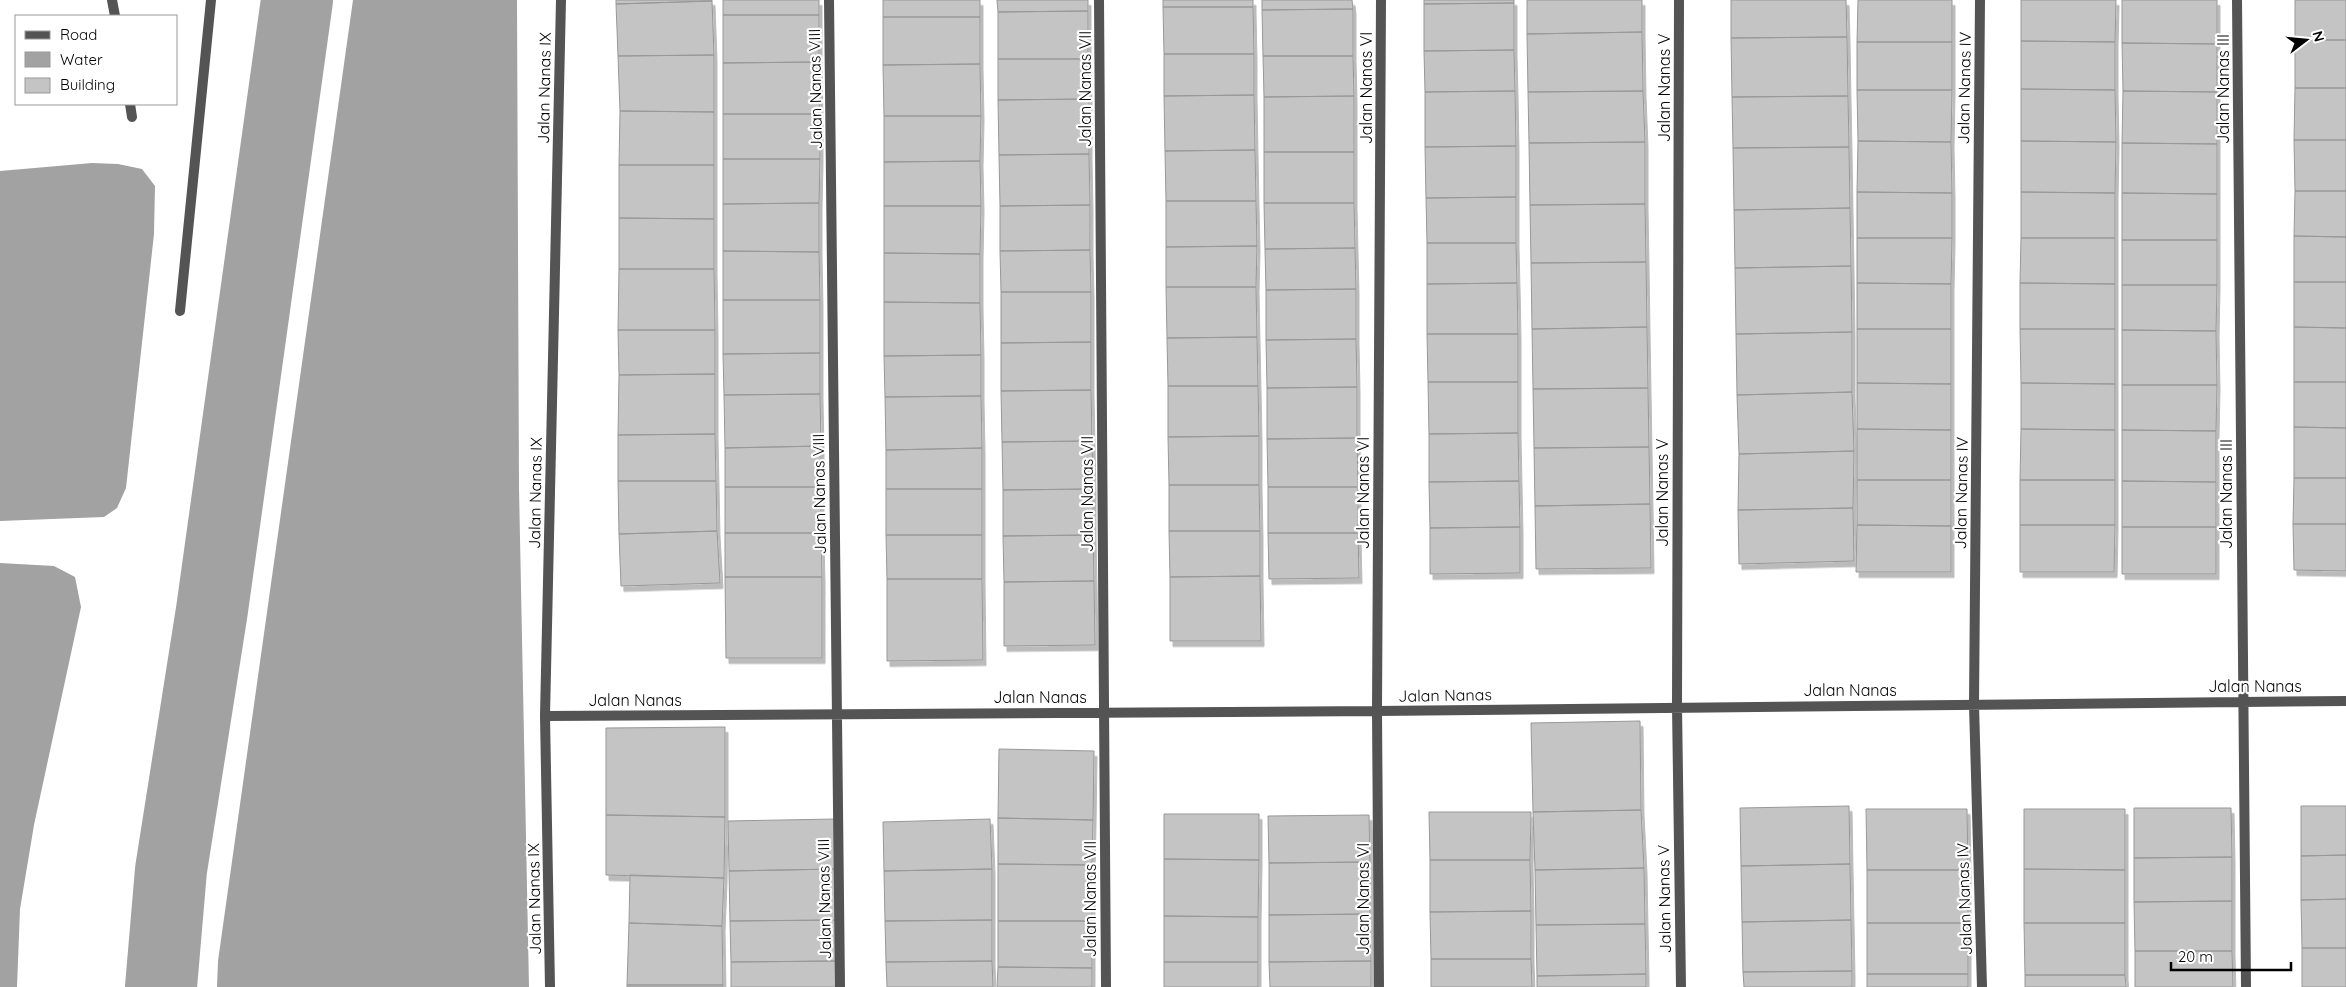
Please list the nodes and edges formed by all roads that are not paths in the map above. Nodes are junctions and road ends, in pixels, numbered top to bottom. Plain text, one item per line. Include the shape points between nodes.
1 (112, 0) edge
2 (211, 0) edge
3 (561, 0) edge
4 (829, 0) edge
5 (1099, 0) edge
6 (1382, 0) edge
7 (1679, 0) edge
8 (1980, 0) edge
9 (2237, 0) edge
10 (114, 15) edge
11 (130, 105) edge
12 (132, 117) dead end
13 (180, 311) dead end
14 (2242, 701) junction
15 (2346, 701) edge
16 (1974, 705) junction
17 (1677, 706) junction
18 (1377, 711) junction
19 (1104, 712) junction
20 (837, 714) junction
21 (545, 716) junction
22 (550, 987) edge
23 (840, 987) edge
24 (1106, 987) edge
25 (1379, 987) edge
26 (1681, 987) edge
27 (1982, 987) edge
28 (2246, 987) edge

1 - 10 street
2 - 13 street
3 - 21 street, Jalan Nanas IX
4 - 20 street, Jalan Nanas VIII
5 - 19 street, Jalan Nanas VII
6 - 18 street, Jalan Nanas VI
7 - 17 street, Jalan Nanas V
8 - 16 street, Jalan Nanas IV
9 - 14 street, Jalan Nanas III
11 - 12 street
14 - 15 street, Jalan Nanas
14 - 16 street, Jalan Nanas
14 - 28 street, Jalan Nanas III
16 - 17 street, Jalan Nanas
16 - 27 street, Jalan Nanas IV
17 - 18 street, Jalan Nanas
17 - 26 street, Jalan Nanas V
18 - 19 street, Jalan Nanas
18 - 25 street, Jalan Nanas VI
19 - 20 street, Jalan Nanas
19 - 24 street, Jalan Nanas VII
20 - 21 street, Jalan Nanas
20 - 23 street, Jalan Nanas VIII
21 - 22 street, Jalan Nanas IX

